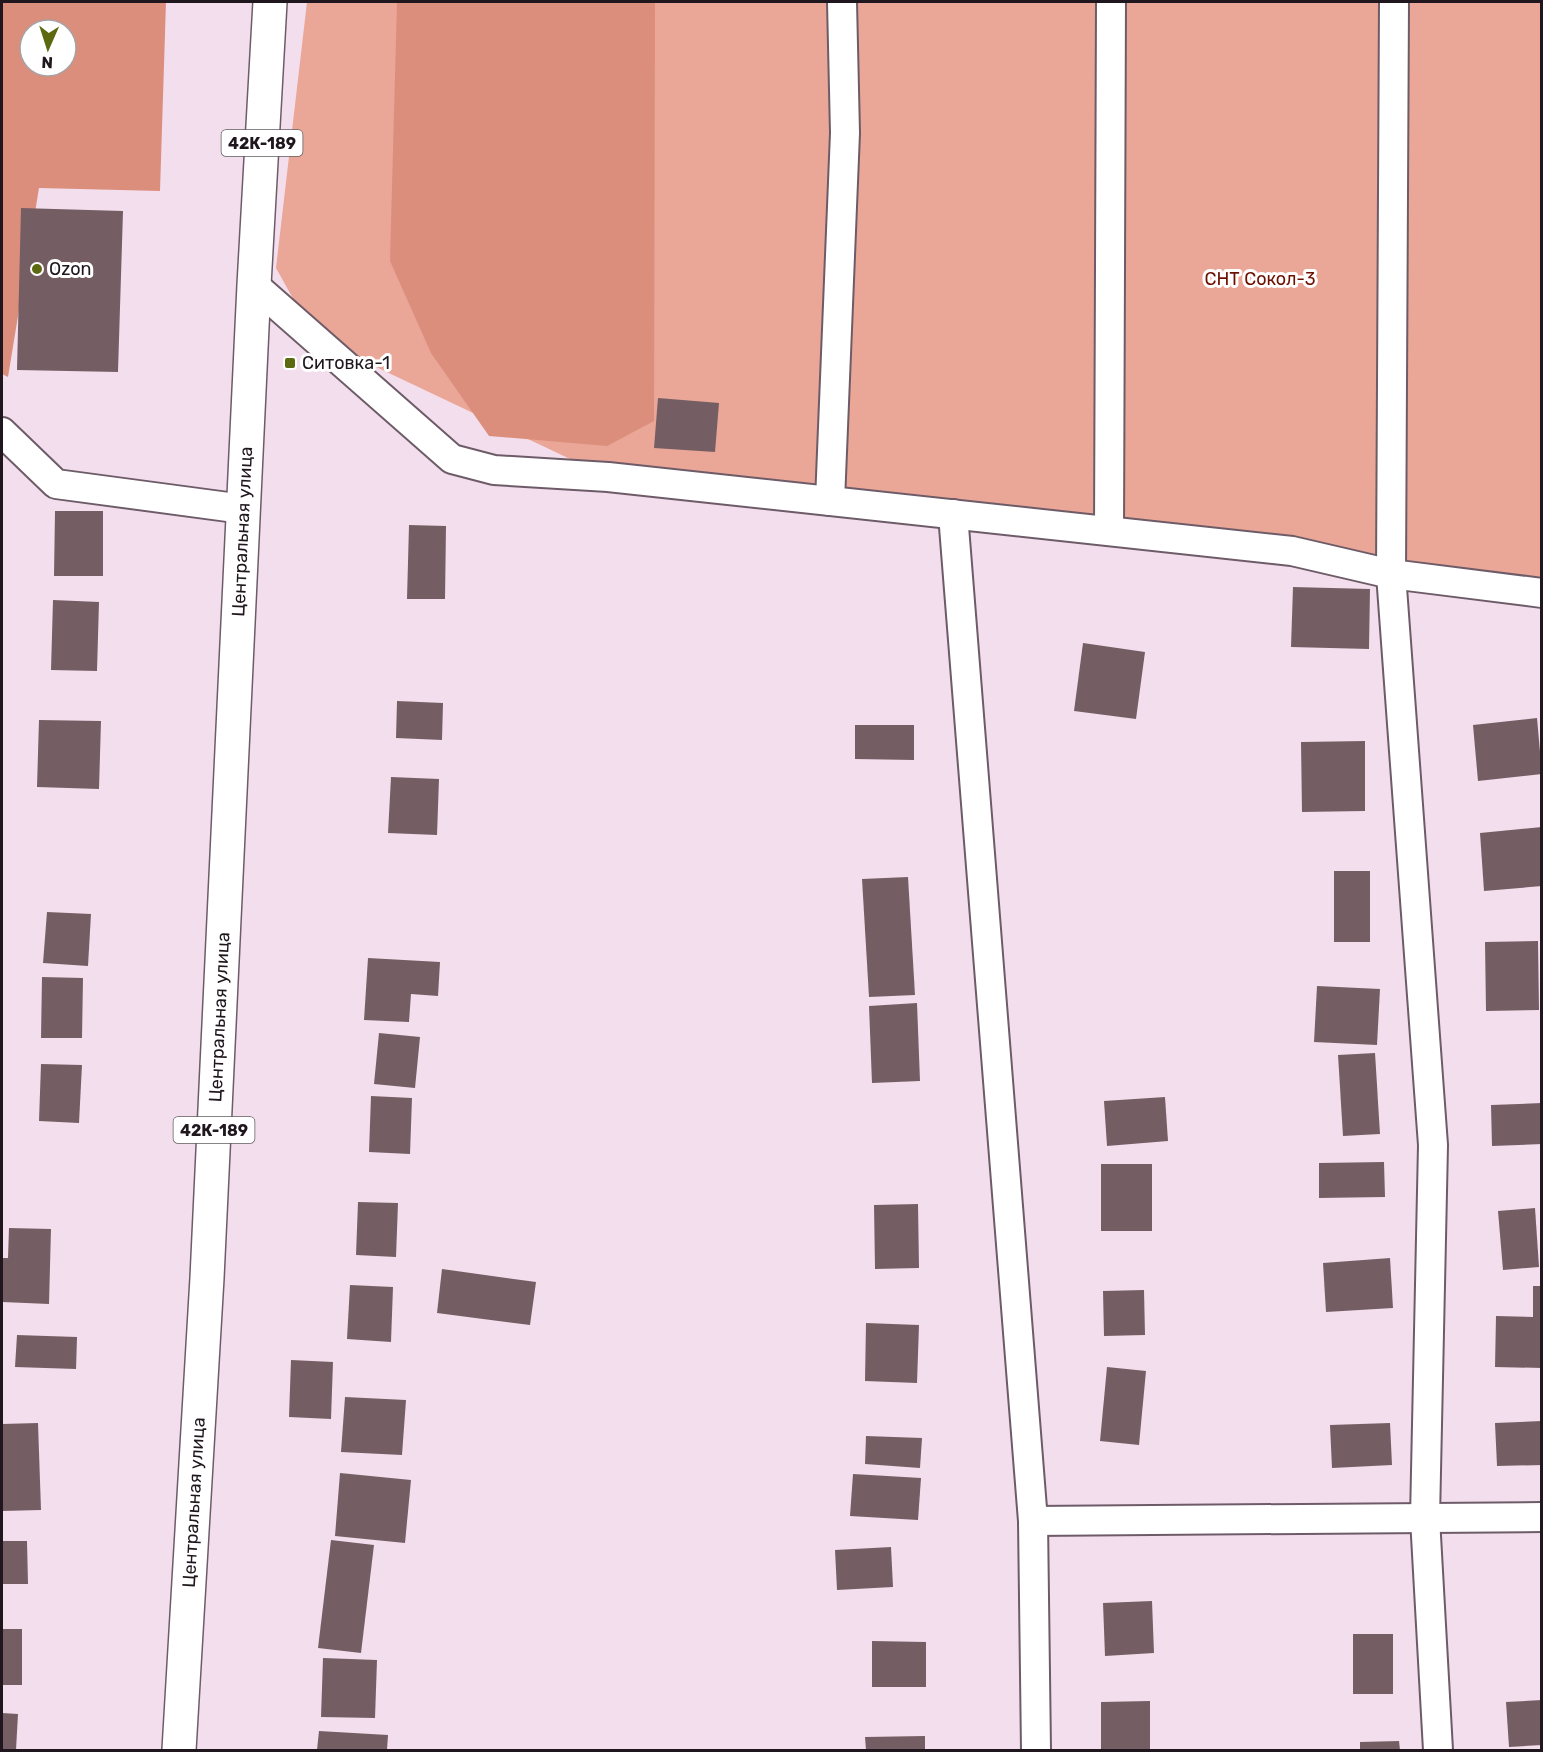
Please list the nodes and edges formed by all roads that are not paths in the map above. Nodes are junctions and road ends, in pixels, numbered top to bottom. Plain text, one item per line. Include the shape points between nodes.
1 (270, 2) edge
2 (842, 2) edge
3 (1111, 2) edge
4 (1394, 2) edge
5 (254, 285) junction
6 (2, 432) edge
7 (830, 501) junction
8 (243, 509) junction
9 (953, 514) junction
10 (1109, 531) junction
11 (1390, 574) junction
12 (1542, 593) edge
13 (1542, 1517) edge
14 (1425, 1518) junction
15 (1033, 1521) junction
16 (179, 1750) edge
17 (1036, 1750) edge
18 (1438, 1750) edge

1 - 5 main road, 42К-189
2 - 7 street via 844,133
3 - 10 street
4 - 11 street
5 - 7 street via 452,459 494,470 608,477
5 - 8 main road, Центральная улица / 42К-189
6 - 8 street via 56,484
7 - 9 street
8 - 16 main road, Центральная улица / 42К-189 via 207,1278
9 - 10 street
9 - 15 street
10 - 11 street via 1292,551
11 - 12 street
11 - 14 street via 1432,1145
13 - 14 street
14 - 15 street
14 - 18 street
15 - 17 street

